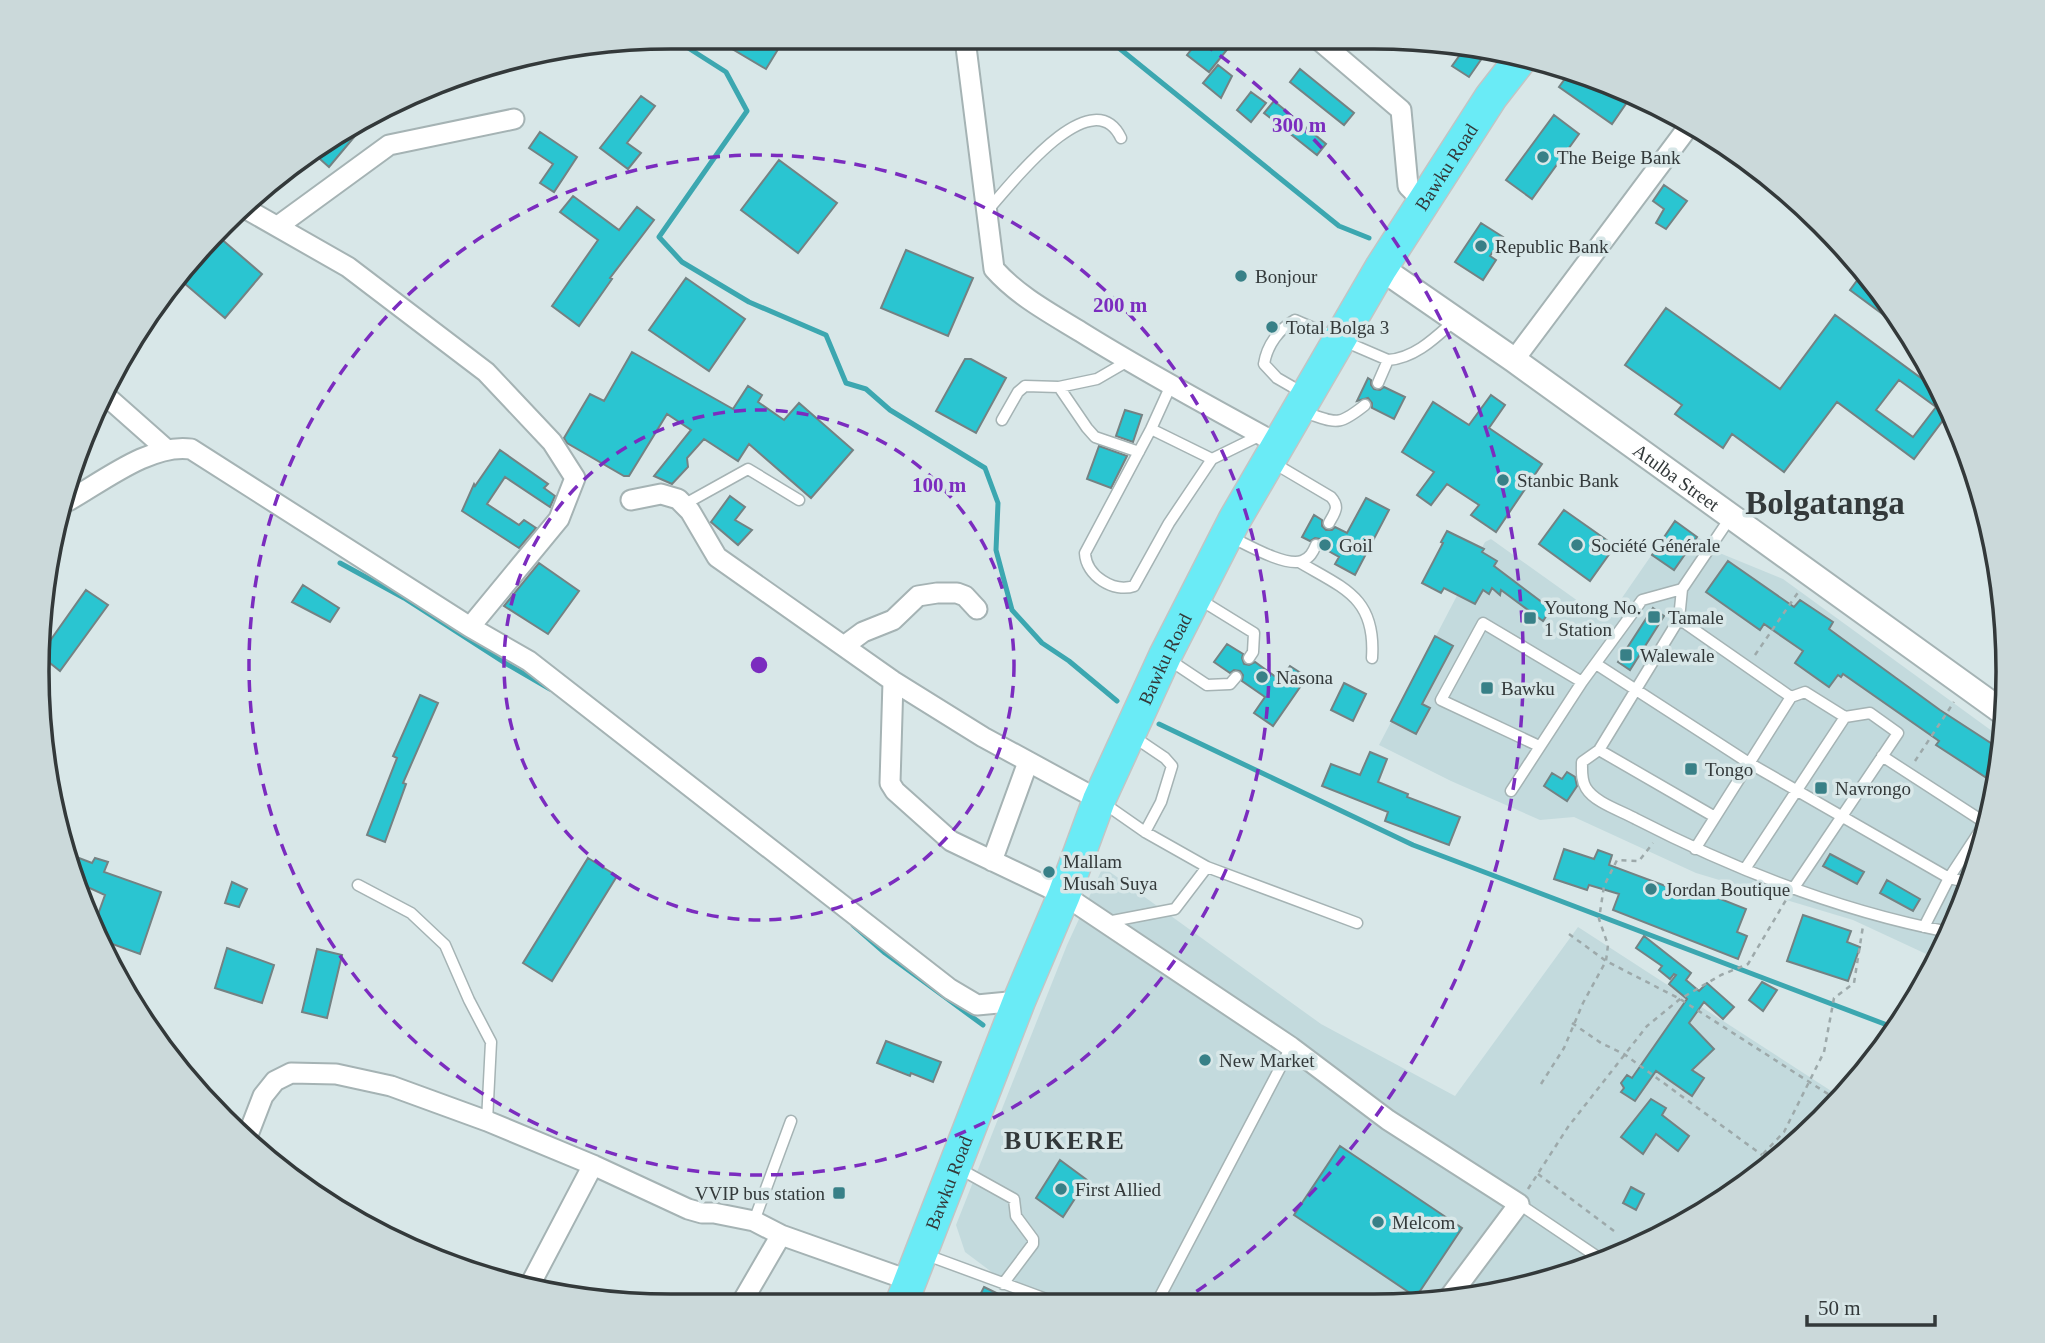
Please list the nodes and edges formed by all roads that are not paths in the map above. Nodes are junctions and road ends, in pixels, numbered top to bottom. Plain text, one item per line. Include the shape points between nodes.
1 (966, 49) edge
2 (1329, 49) edge
3 (1515, 66) edge
4 (514, 119) dead end
5 (1685, 132) edge
6 (1121, 138) dead end
7 (1423, 201) junction
8 (987, 211) junction
9 (252, 212) edge
10 (278, 226) junction
11 (1381, 268) junction
12 (1454, 321) junction
13 (1339, 340) junction
14 (1388, 360) junction
15 (1514, 360) junction
16 (1128, 361) junction
17 (1378, 383) dead end
18 (1171, 385) junction
19 (1059, 387) junction
20 (111, 401) edge
21 (1302, 403) junction
22 (1365, 405) dead end
23 (1002, 420) dead end
24 (1151, 429) junction
25 (1269, 446) junction
26 (166, 449) junction
27 (1139, 452) junction
28 (1213, 459) junction
29 (74, 498) edge
30 (631, 499) dead end
31 (799, 500) dead end
32 (685, 504) junction
33 (1730, 517) junction
34 (1329, 523) dead end
35 (1227, 536) junction
36 (1317, 545) dead end
37 (1299, 562) junction
38 (1682, 589) junction
39 (1196, 597) junction
40 (977, 609) dead end
41 (1679, 619) junction
42 (470, 627) junction
43 (844, 646) junction
44 (1165, 656) junction
45 (1249, 658) dead end
46 (1372, 658) dead end
47 (1596, 664) junction
48 (1236, 677) dead end
49 (893, 681) junction
50 (1582, 682) junction
51 (1636, 690) junction
52 (1791, 696) junction
53 (1995, 706) edge
54 (1845, 717) junction
55 (1128, 733) junction
56 (1539, 746) junction
57 (1600, 750) junction
58 (1882, 756) junction
59 (1028, 762) junction
60 (1749, 763) junction
61 (1796, 790) junction
62 (1511, 791) dead end
63 (1099, 800) junction
64 (1715, 817) junction
65 (1842, 817) junction
66 (1978, 818) edge
67 (1145, 832) junction
68 (1972, 844) edge
69 (1695, 849) junction
70 (992, 861) junction
71 (1207, 867) junction
72 (1745, 869) junction
73 (1948, 878) junction
74 (1960, 881) edge
75 (358, 885) dead end
76 (1793, 889) junction
77 (1064, 895) junction
78 (1105, 923) junction
79 (1357, 923) dead end
80 (1924, 927) junction
81 (1940, 930) edge
82 (1019, 1001) junction
83 (1291, 1047) junction
84 (487, 1121) junction
85 (791, 1121) dead end
86 (250, 1130) edge
87 (593, 1165) junction
88 (956, 1167) junction
89 (1519, 1204) junction
90 (754, 1221) junction
91 (781, 1235) junction
92 (1593, 1254) edge
93 (533, 1278) edge
94 (911, 1279) edge
95 (1003, 1284) junction
96 (1456, 1289) edge
97 (747, 1294) edge
98 (1031, 1294) edge
99 (1161, 1294) edge

1 - 8 street
2 - 7 street via 1401,110 1408,186
3 - 7 highway, Bawku Road
4 - 10 street via 389,145
5 - 15 street
6 - 8 lane via 1107,121 1080,125 1036,154
7 - 11 highway, Bawku Road
8 - 16 street via 995,269 1006,282
9 - 10 street
10 - 42 street via 348,268 486,372 552,442 575,478 559,519
11 - 12 street, Atulba Street
11 - 13 highway, Bawku Road
12 - 14 lane via 1427,345
12 - 15 street, Atulba Street
13 - 14 lane
13 - 21 highway, Bawku Road
13 - 21 lane via 1295,320 1266,352 1268,370
14 - 17 lane
15 - 33 street, Atulba Street
16 - 18 street
16 - 19 lane via 1097,379
18 - 24 lane
18 - 25 street
19 - 23 lane via 1025,387
19 - 27 lane via 1096,437
20 - 26 street
21 - 22 lane via 1339,422
21 - 25 highway, Bawku Road
24 - 27 lane
24 - 28 lane
25 - 28 lane
25 - 34 lane via 1336,503
25 - 35 highway, Bawku Road
26 - 29 street
26 - 42 street via 191,449 216,463
27 - 28 lane via 1085,553 1087,563 1114,588 1134,586 1169,523
30 - 32 street via 661,494
31 - 32 lane via 748,469
32 - 43 street via 717,557
33 - 38 lane
33 - 53 street, Atulba Street
35 - 37 lane via 1285,561
35 - 39 highway, Bawku Road
36 - 37 lane
37 - 46 lane via 1355,598 1368,616
38 - 41 lane
38 - 47 lane via 1642,600
39 - 44 highway, Bawku Road
39 - 45 lane via 1254,632
40 - 43 street via 957,593 918,596 893,620
41 - 51 lane
41 - 52 lane
42 - 82 street via 528,661 950,989 977,1005
43 - 49 street
44 - 48 lane via 1207,685 1230,684
44 - 55 highway, Bawku Road
47 - 50 lane
47 - 51 lane
49 - 59 street
49 - 70 street via 890,783 945,836
50 - 56 lane
50 - 56 lane via 1483,623 1441,699
51 - 57 lane
51 - 60 lane
52 - 54 lane via 1805,692
52 - 60 lane
54 - 58 lane via 1870,713 1898,733
54 - 61 lane
55 - 63 highway, Bawku Road
55 - 67 lane via 1172,766
56 - 62 lane
57 - 64 lane
57 - 69 lane via 1582,762 1587,790
58 - 65 lane
58 - 66 lane
59 - 63 street
59 - 70 street
60 - 61 lane
60 - 64 lane
61 - 65 lane
61 - 72 lane
63 - 67 lane
63 - 77 highway, Bawku Road
64 - 69 lane
65 - 73 lane
65 - 76 lane
67 - 71 lane
68 - 73 lane
69 - 72 lane
70 - 77 street
71 - 78 lane via 1175,909
71 - 79 lane
72 - 76 lane
73 - 74 lane
73 - 80 lane
75 - 84 lane via 411,913 445,945 491,1042
76 - 80 lane
77 - 78 street
77 - 82 highway, Bawku Road
78 - 83 street
80 - 81 lane
82 - 88 highway, Bawku Road
83 - 89 street via 1384,1125
83 - 99 lane
84 - 86 street via 391,1086 336,1074 291,1073 275,1081 264,1096
84 - 87 street
85 - 90 lane
87 - 90 street via 702,1213
87 - 93 street
88 - 94 highway, Bawku Road
88 - 95 lane via 1014,1199 1016,1216 1033,1239
89 - 92 lane
89 - 96 street
90 - 91 street
91 - 94 street
91 - 97 street
94 - 95 lane
95 - 98 lane

